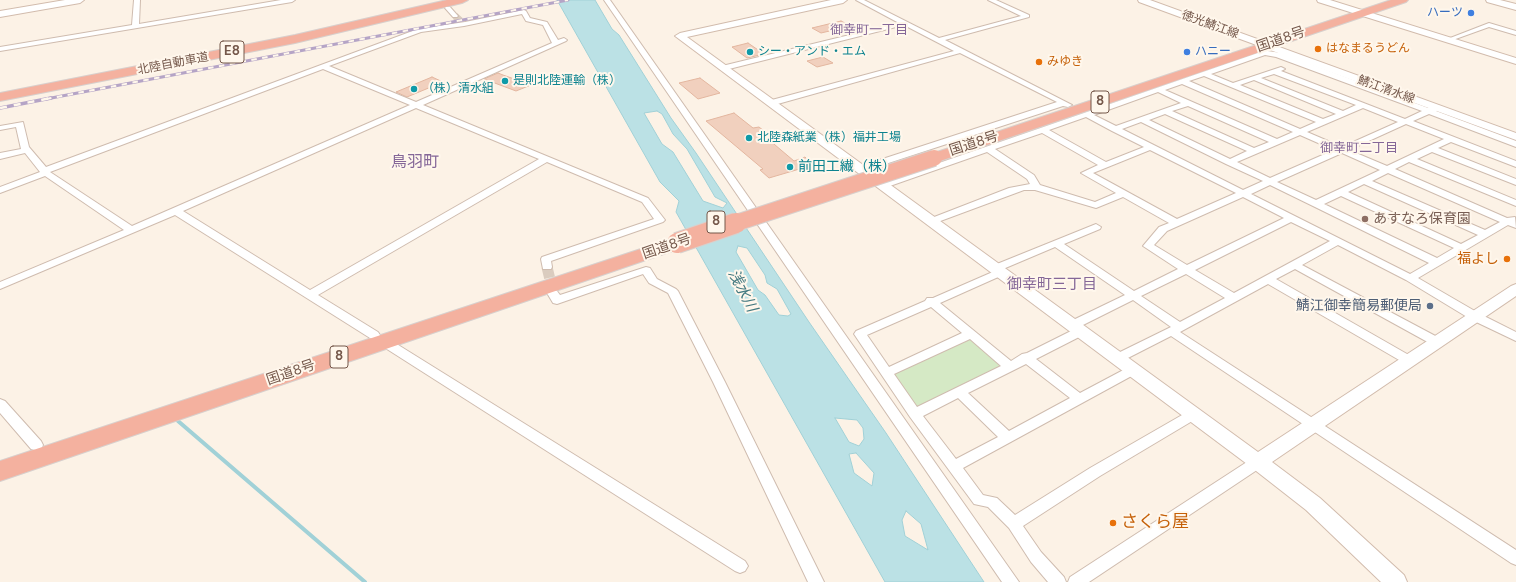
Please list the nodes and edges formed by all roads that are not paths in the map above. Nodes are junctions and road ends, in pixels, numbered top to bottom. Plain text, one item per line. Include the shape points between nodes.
1 (80, 0) edge
2 (137, 0) edge
3 (288, 0) edge
4 (462, 0) edge
5 (606, 0) edge
6 (843, 0) edge
7 (859, 0) edge
8 (991, 0) edge
9 (1142, 0) edge
10 (1321, 0) edge
11 (1383, 0) edge
12 (1402, 0) edge
13 (1490, 0) edge
14 (449, 4) edge
15 (1516, 7) edge
16 (1358, 11) junction
17 (0, 14) edge
18 (455, 16) tunnel mouth
19 (906, 23) junction
20 (135, 27) junction
21 (1516, 33) edge
22 (940, 40) junction
23 (1448, 40) junction
24 (1260, 47) junction
25 (0, 50) edge
26 (961, 51) junction
27 (1516, 61) edge
28 (1299, 63) junction
29 (322, 66) junction
30 (725, 68) junction
31 (1274, 71) junction
32 (1205, 74) junction
33 (1255, 78) junction
34 (1182, 81) junction
35 (1233, 85) junction
36 (1159, 90) junction
37 (0, 93) edge
38 (1296, 95) junction
39 (0, 97) edge
40 (771, 103) junction
41 (1188, 103) junction
42 (1275, 103) junction
43 (1066, 104) junction
44 (1364, 105) junction
45 (417, 106) junction
46 (1432, 110) junction
47 (1165, 111) junction
48 (1343, 114) junction
49 (1088, 115) junction
50 (1141, 119) junction
51 (1323, 122) junction
52 (1406, 122) junction
53 (0, 128) edge
54 (1115, 129) junction
55 (1044, 131) junction
56 (1300, 132) junction
57 (1516, 137) edge
58 (1451, 139) junction
59 (1277, 142) junction
60 (1516, 144) edge
61 (1150, 147) junction
62 (1430, 148) junction
63 (988, 149) junction
64 (26, 150) junction
65 (1343, 150) junction
66 (1253, 151) junction
67 (929, 155) junction
68 (0, 156) edge
69 (546, 159) junction
70 (1409, 159) junction
71 (1229, 162) junction
72 (1516, 164) edge
73 (1105, 165) junction
74 (861, 169) junction
75 (1387, 170) junction
76 (45, 172) junction
77 (1365, 181) junction
78 (1270, 182) junction
79 (1516, 182) edge
80 (884, 185) junction
81 (1036, 187) junction
82 (0, 190) edge
83 (1340, 192) junction
84 (1124, 193) junction
85 (1244, 194) junction
86 (1516, 203) edge
87 (1316, 204) junction
88 (176, 211) junction
89 (1291, 218) junction
90 (932, 221) junction
91 (1513, 221) edge
92 (1177, 223) junction
93 (1096, 227) dead end
94 (131, 230) junction
95 (1485, 234) junction
96 (1338, 241) junction
97 (1057, 244) junction
98 (1462, 248) junction
99 (1438, 263) junction
100 (1295, 265) junction
101 (547, 267) dead end
102 (1186, 269) junction
103 (999, 270) junction
104 (1410, 278) junction
105 (1268, 279) junction
106 (0, 286) edge
107 (1516, 290) edge
108 (553, 293) dead end
109 (310, 295) junction
110 (1132, 295) junction
111 (1234, 298) junction
112 (931, 301) junction
113 (1476, 316) junction
114 (1077, 328) junction
115 (1176, 329) junction
116 (970, 334) junction
117 (1516, 337) edge
118 (379, 338) junction
119 (1438, 342) junction
120 (1026, 357) junction
121 (1118, 358) junction
122 (1410, 361) junction
123 (1010, 366) junction
124 (1134, 370) junction
125 (886, 373) junction
126 (959, 392) junction
127 (1079, 399) junction
128 (0, 404) edge
129 (915, 414) junction
130 (1194, 414) junction
131 (1312, 425) junction
132 (1007, 437) junction
133 (36, 445) junction
134 (0, 457) edge
135 (1258, 462) junction
136 (952, 467) junction
137 (0, 471) edge
138 (1014, 524) junction
139 (1516, 558) edge
140 (999, 565) junction
141 (740, 566) dead end
142 (816, 582) edge
143 (1011, 582) edge
144 (1021, 582) edge
145 (1058, 582) edge
146 (1076, 582) edge
147 (1396, 582) edge

1 - 17 street
2 - 20 street
3 - 20 street
4 - 39 highway, 北陸自動車道 / E8 via 280,42
5 - 140 street
6 - 30 street via 680,36
7 - 19 street
8 - 22 street via 1027,16
9 - 24 street, 徳光鯖江線
10 - 16 street
11 - 16 highway, 国道8号 / 8
12 - 16 highway, 国道8号 / 8
13 - 15 street
14 - 18 street
14 - 37 highway, 北陸自動車道 / E8
16 - 23 street
16 - 24 highway, 国道8号 / 8
19 - 22 street
19 - 30 street
20 - 25 street
21 - 23 street via 1489,25
22 - 26 street
23 - 27 street
24 - 28 street
24 - 32 street
24 - 43 highway, 国道8号 / 8 via 1242,48
24 - 46 street, 鯖江清水線
24 - 67 highway, 国道8号 / 8
26 - 40 street
26 - 43 street
28 - 31 street
28 - 46 street
29 - 45 street
29 - 45 street via 420,30 524,12 528,20 545,23 560,42
29 - 76 street
30 - 40 street
31 - 33 street
31 - 44 street
32 - 34 street
32 - 35 street
33 - 35 street
33 - 38 street
34 - 36 street
34 - 56 street
35 - 42 street
36 - 41 street
36 - 49 street
38 - 42 street
38 - 48 street
40 - 74 street
41 - 47 street
41 - 59 street
42 - 51 street
43 - 67 highway, 国道8号 / 8
43 - 74 street
44 - 48 street
44 - 52 street
45 - 69 street
45 - 88 street
46 - 52 street
46 - 57 street, 鯖江清水線
46 - 60 street
47 - 50 street
47 - 66 street
48 - 51 street
49 - 54 street
49 - 55 street
50 - 54 street
50 - 71 street
51 - 56 street
52 - 58 street
52 - 65 street
53 - 64 street via 20,124
54 - 61 street
55 - 63 street
55 - 73 street
56 - 59 street
56 - 65 street
58 - 62 street
58 - 72 street
59 - 66 street
61 - 73 street
61 - 85 street
62 - 70 street
62 - 79 street
63 - 80 street
63 - 81 street via 1031,177
64 - 68 street
64 - 76 street
65 - 75 street
65 - 78 street
66 - 71 street
67 - 118 highway, 国道8号 / 8, bridge via 675,240 597,271
69 - 101 street via 645,200 660,220 546,259
69 - 109 street
70 - 75 street
70 - 86 street
71 - 78 street
73 - 84 street via 1086,172
74 - 80 street
75 - 77 street
75 - 91 street
76 - 82 street
76 - 94 street
77 - 83 street
77 - 95 street
78 - 85 street
78 - 87 street
80 - 90 street
81 - 84 street via 1096,205
81 - 90 street via 1012,190
83 - 87 street
83 - 98 street
84 - 92 street
85 - 89 street
85 - 92 street
87 - 99 street
88 - 94 street
88 - 109 street
89 - 96 street
89 - 102 street
90 - 103 street
91 - 95 street
92 - 102 street via 1163,229 1148,246
93 - 97 street
94 - 106 street
95 - 98 street
96 - 100 street
96 - 104 street
97 - 103 street
97 - 110 street
98 - 99 street
99 - 104 street
100 - 105 street
100 - 119 street
102 - 110 street
102 - 111 street
103 - 112 street
103 - 114 street
104 - 113 street
105 - 111 street
105 - 122 street
107 - 113 street
108 - 142 street via 557,300 646,270 653,280 672,291
109 - 118 street
110 - 114 street
110 - 115 street
111 - 115 street
112 - 116 street
112 - 125 street via 860,334
113 - 117 street
113 - 119 street
114 - 120 street
114 - 121 street
115 - 121 street
115 - 131 street
116 - 123 street
116 - 125 street
118 - 133 highway, 国道8号 / 8
118 - 137 highway, 国道8号 / 8
118 - 141 street
119 - 122 street
120 - 123 street
120 - 127 street
121 - 124 street
122 - 131 street
123 - 126 street
124 - 127 street
124 - 130 street
125 - 129 street
126 - 129 street
126 - 132 street
127 - 132 street
128 - 133 street
129 - 136 street
130 - 135 street
130 - 138 street via 1095,472
131 - 135 street
131 - 139 street
132 - 136 street
133 - 134 highway, 国道8号 / 8
135 - 146 street
135 - 147 street via 1313,504
136 - 138 street via 979,500 992,502
138 - 145 street via 1036,558
140 - 143 street
140 - 144 street

